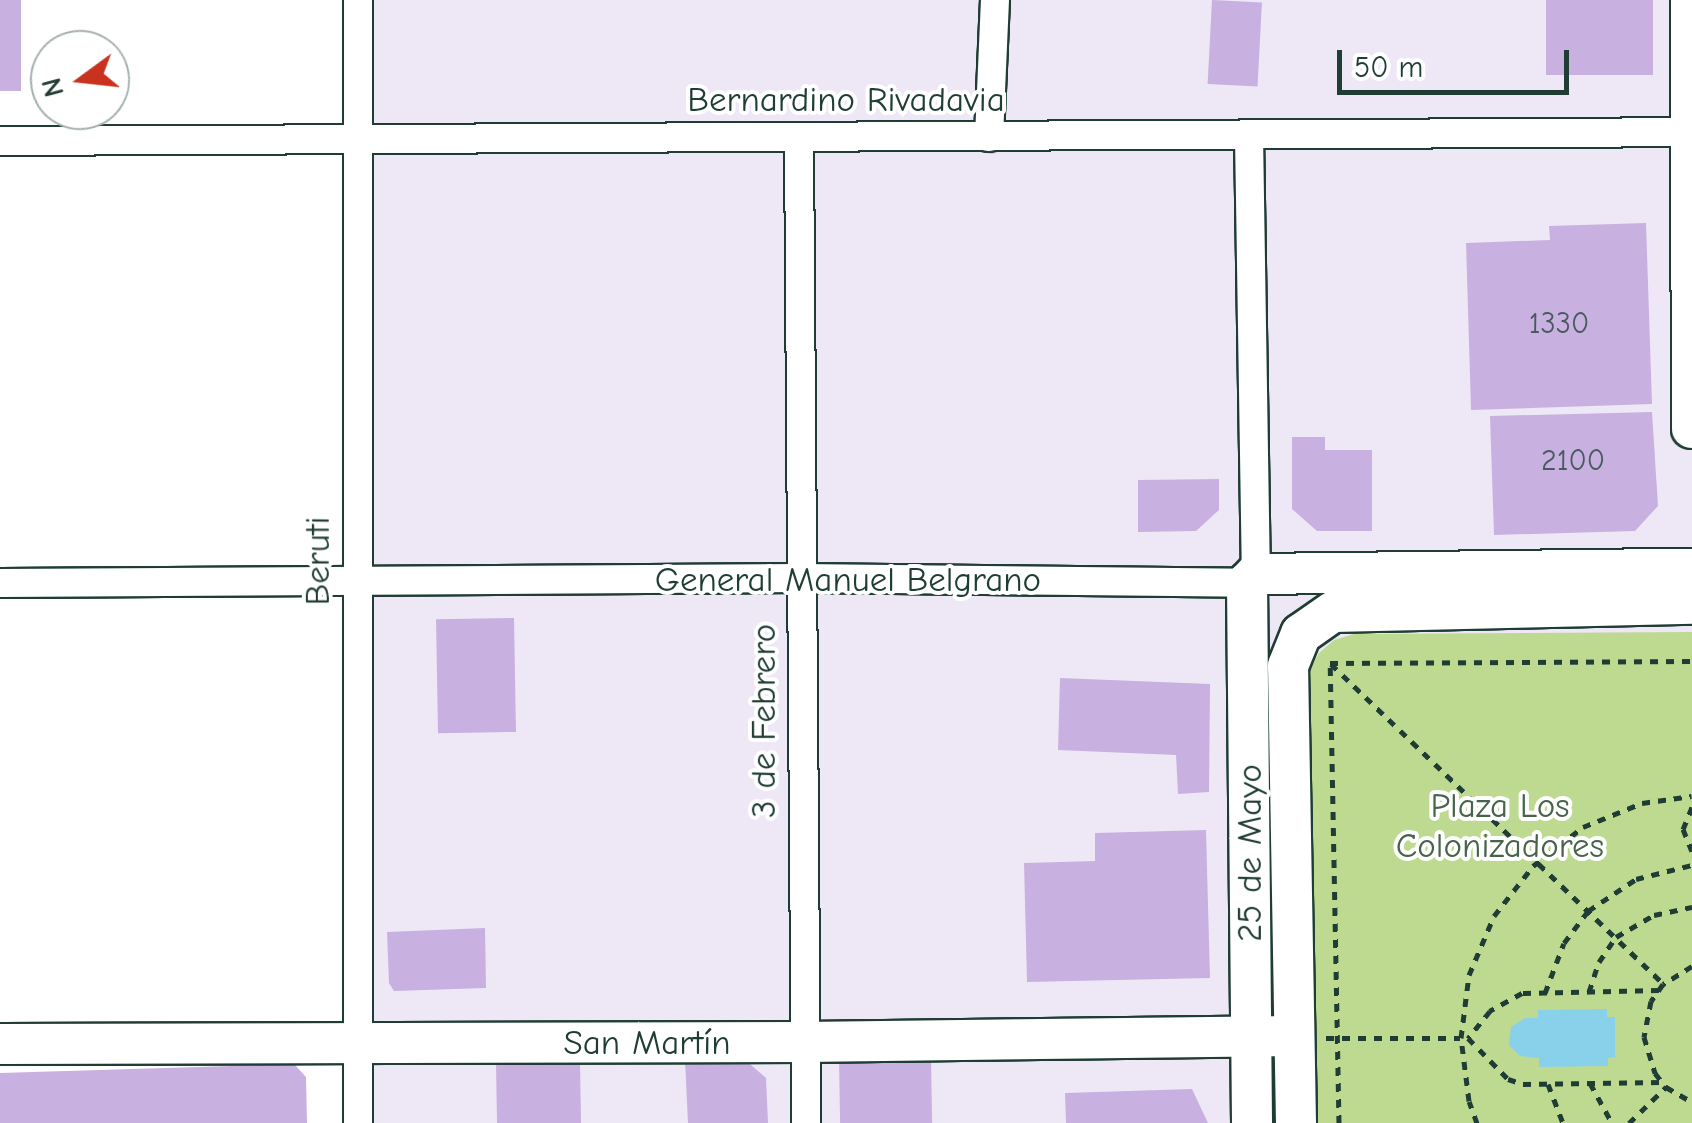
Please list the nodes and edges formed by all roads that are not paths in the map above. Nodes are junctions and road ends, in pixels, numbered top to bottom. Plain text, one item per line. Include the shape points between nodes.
1 (358, 0) edge
2 (994, 0) edge
3 (1691, 0) edge
4 (1690, 132) edge
5 (1249, 136) junction
6 (989, 137) junction
7 (798, 139) junction
8 (358, 140) junction
9 (0, 142) edge
10 (1692, 428) edge
11 (1692, 569) edge
12 (800, 578) junction
13 (1252, 578) junction
14 (356, 581) junction
15 (0, 583) edge
16 (1692, 604) edge
17 (1251, 1035) junction
18 (1294, 1036) junction
19 (804, 1042) junction
20 (0, 1044) edge
21 (358, 1045) junction
22 (358, 1123) edge
23 (806, 1123) edge
24 (1252, 1123) edge
25 (1296, 1123) edge

1 - 8 street, Beruti
2 - 6 street
3 - 4 main road
4 - 5 street, Bernardino Rivadavia
4 - 10 main road
5 - 6 street, Bernardino Rivadavia
5 - 13 street, 25 de Mayo
6 - 7 street, Bernardino Rivadavia
7 - 8 street, Bernardino Rivadavia
7 - 12 street, 3 de Febrero
8 - 9 street, Bernardino Rivadavia
8 - 14 street, Beruti
11 - 13 main road, General Manuel Belgrano
12 - 13 street, General Manuel Belgrano
12 - 14 street, General Manuel Belgrano
12 - 19 street, 3 de Febrero
13 - 17 main road, 25 de Mayo
14 - 15 street, General Manuel Belgrano
14 - 21 street, Beruti
16 - 18 main road, 25 de Mayo via 1333,612 1309,626 1288,666
17 - 18 main road, San Martín
17 - 19 main road, San Martín
17 - 24 main road, 25 de Mayo
18 - 25 main road, 25 de Mayo
19 - 21 main road, San Martín
19 - 23 street, 3 de Febrero
20 - 21 main road, San Martín
21 - 22 street, Beruti

